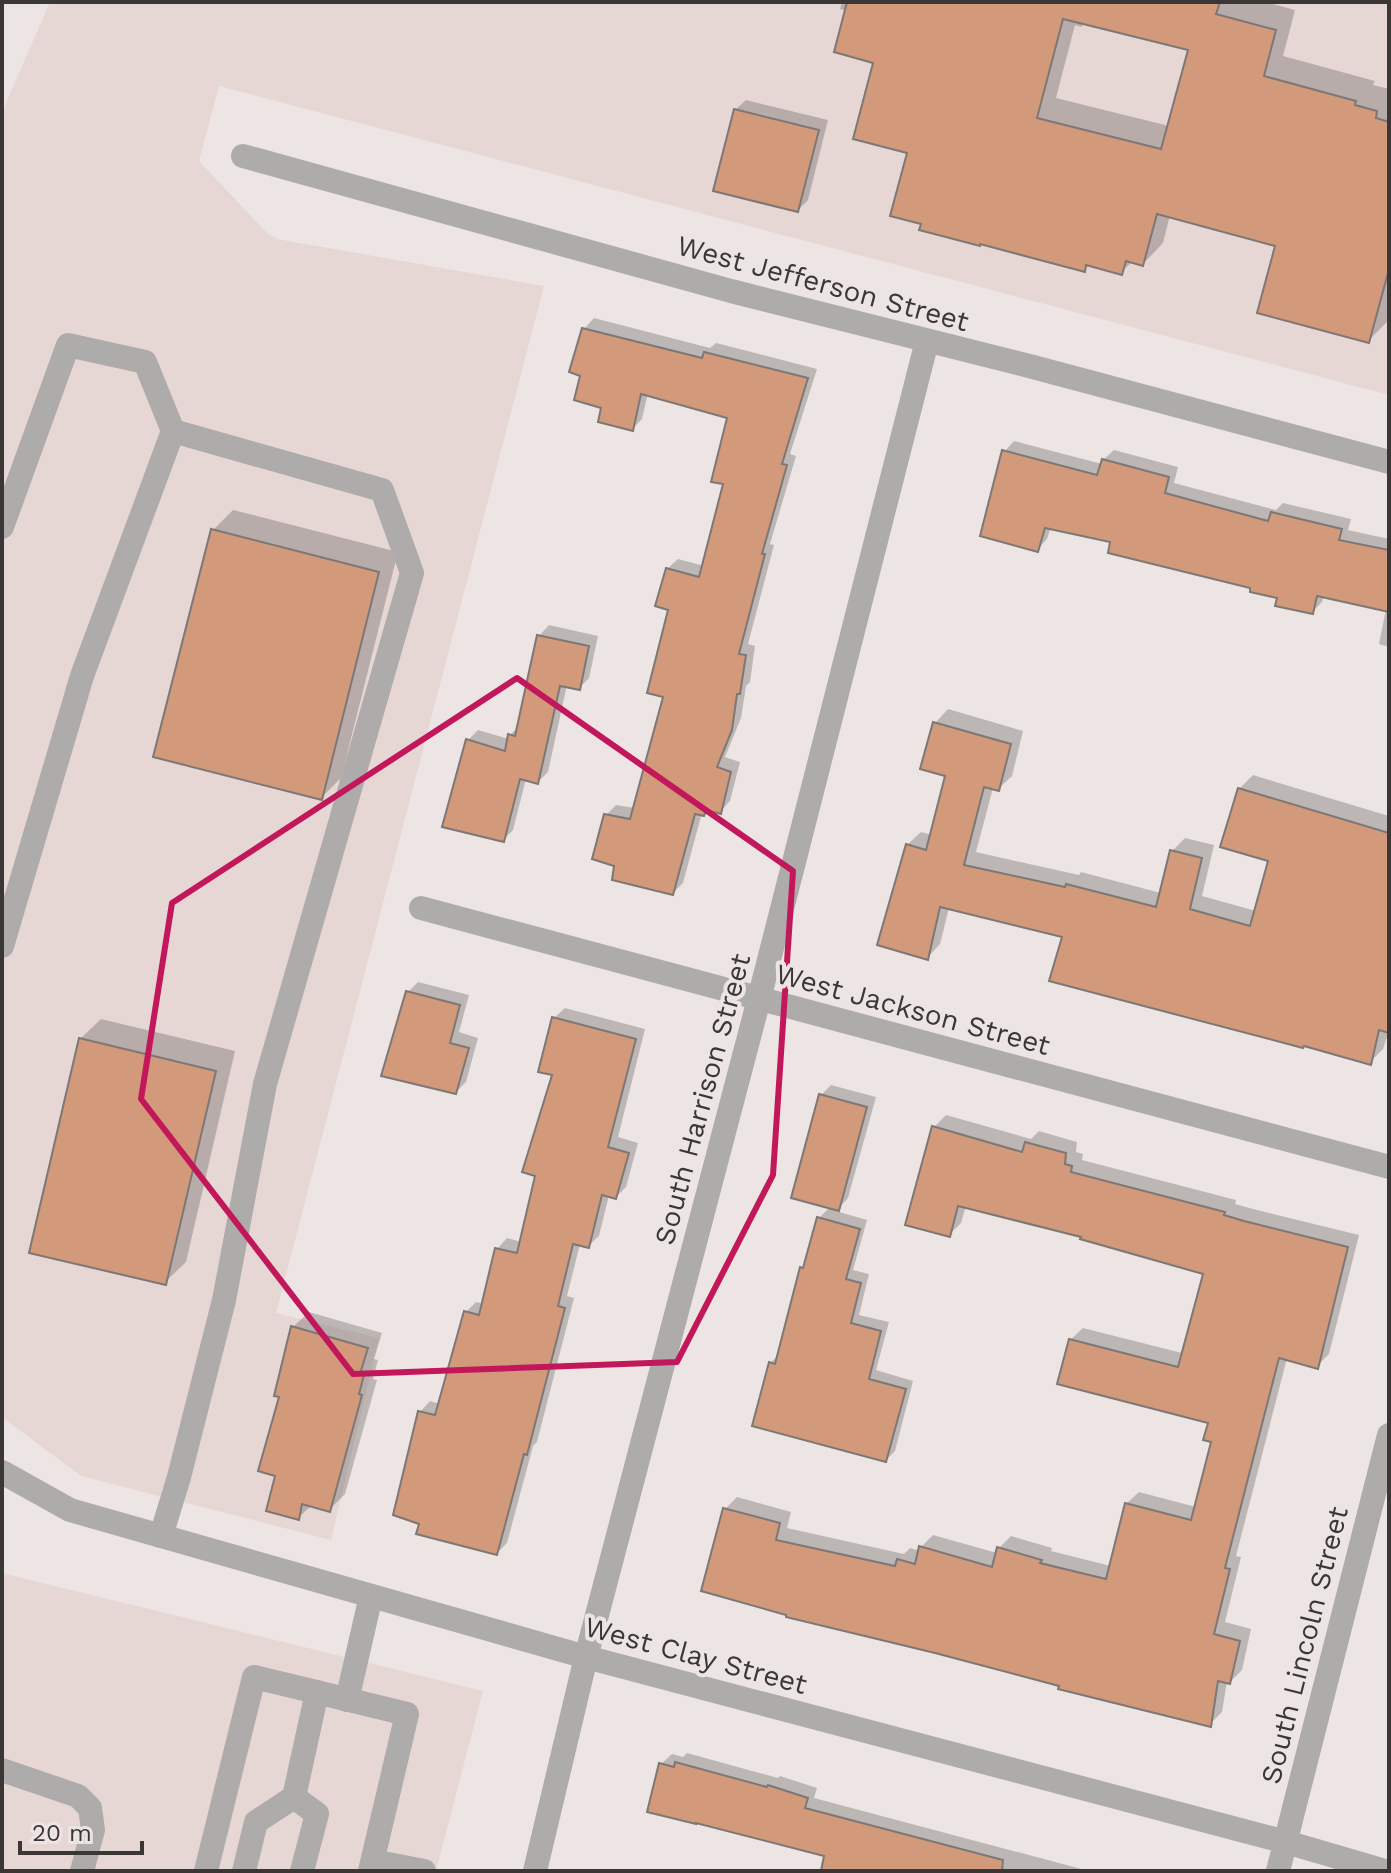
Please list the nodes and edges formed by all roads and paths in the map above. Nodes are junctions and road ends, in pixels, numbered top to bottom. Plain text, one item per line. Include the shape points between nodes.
1 (243, 156) dead end
2 (927, 341) junction
3 (173, 431) junction
4 (1389, 462) edge
5 (2, 527) edge
6 (421, 908) dead end
7 (2, 946) edge
8 (759, 999) junction
9 (1389, 1167) edge
10 (1389, 1435) edge
11 (2, 1472) edge
12 (161, 1536) junction
13 (371, 1596) junction
14 (586, 1657) junction
15 (317, 1692) junction
16 (347, 1700) junction
17 (2, 1770) edge
18 (294, 1797) junction
19 (1286, 1842) junction
20 (371, 1866) edge
21 (82, 1871) edge
22 (206, 1871) edge
23 (244, 1871) edge
24 (302, 1871) edge
25 (424, 1871) edge
26 (535, 1871) edge
27 (1278, 1871) edge
28 (1385, 1871) edge

1 - 2 street, West Jefferson Street
2 - 4 street, West Jefferson Street
2 - 8 street, South Harrison Street
3 - 5 street via 145,362 68,345
3 - 7 street via 82,676
3 - 12 street via 382,490 412,573 265,1084 224,1300
6 - 8 street, West Jackson Street
8 - 9 street, West Jackson Street
8 - 14 street, South Harrison Street
10 - 19 street, South Lincoln Street
11 - 12 street, West Clay Street via 70,1510
12 - 13 street, West Clay Street
13 - 14 street, West Clay Street
13 - 16 street
14 - 19 street, West Clay Street
14 - 26 street, South Harrison Street
15 - 16 street
15 - 18 street
15 - 22 street via 254,1677
16 - 20 street via 407,1714
17 - 21 street via 78,1796 90,1808 93,1830
18 - 23 street via 256,1822
18 - 24 street via 317,1814
19 - 27 street, South Lincoln Street
19 - 28 street, West Clay Street
20 - 25 street

